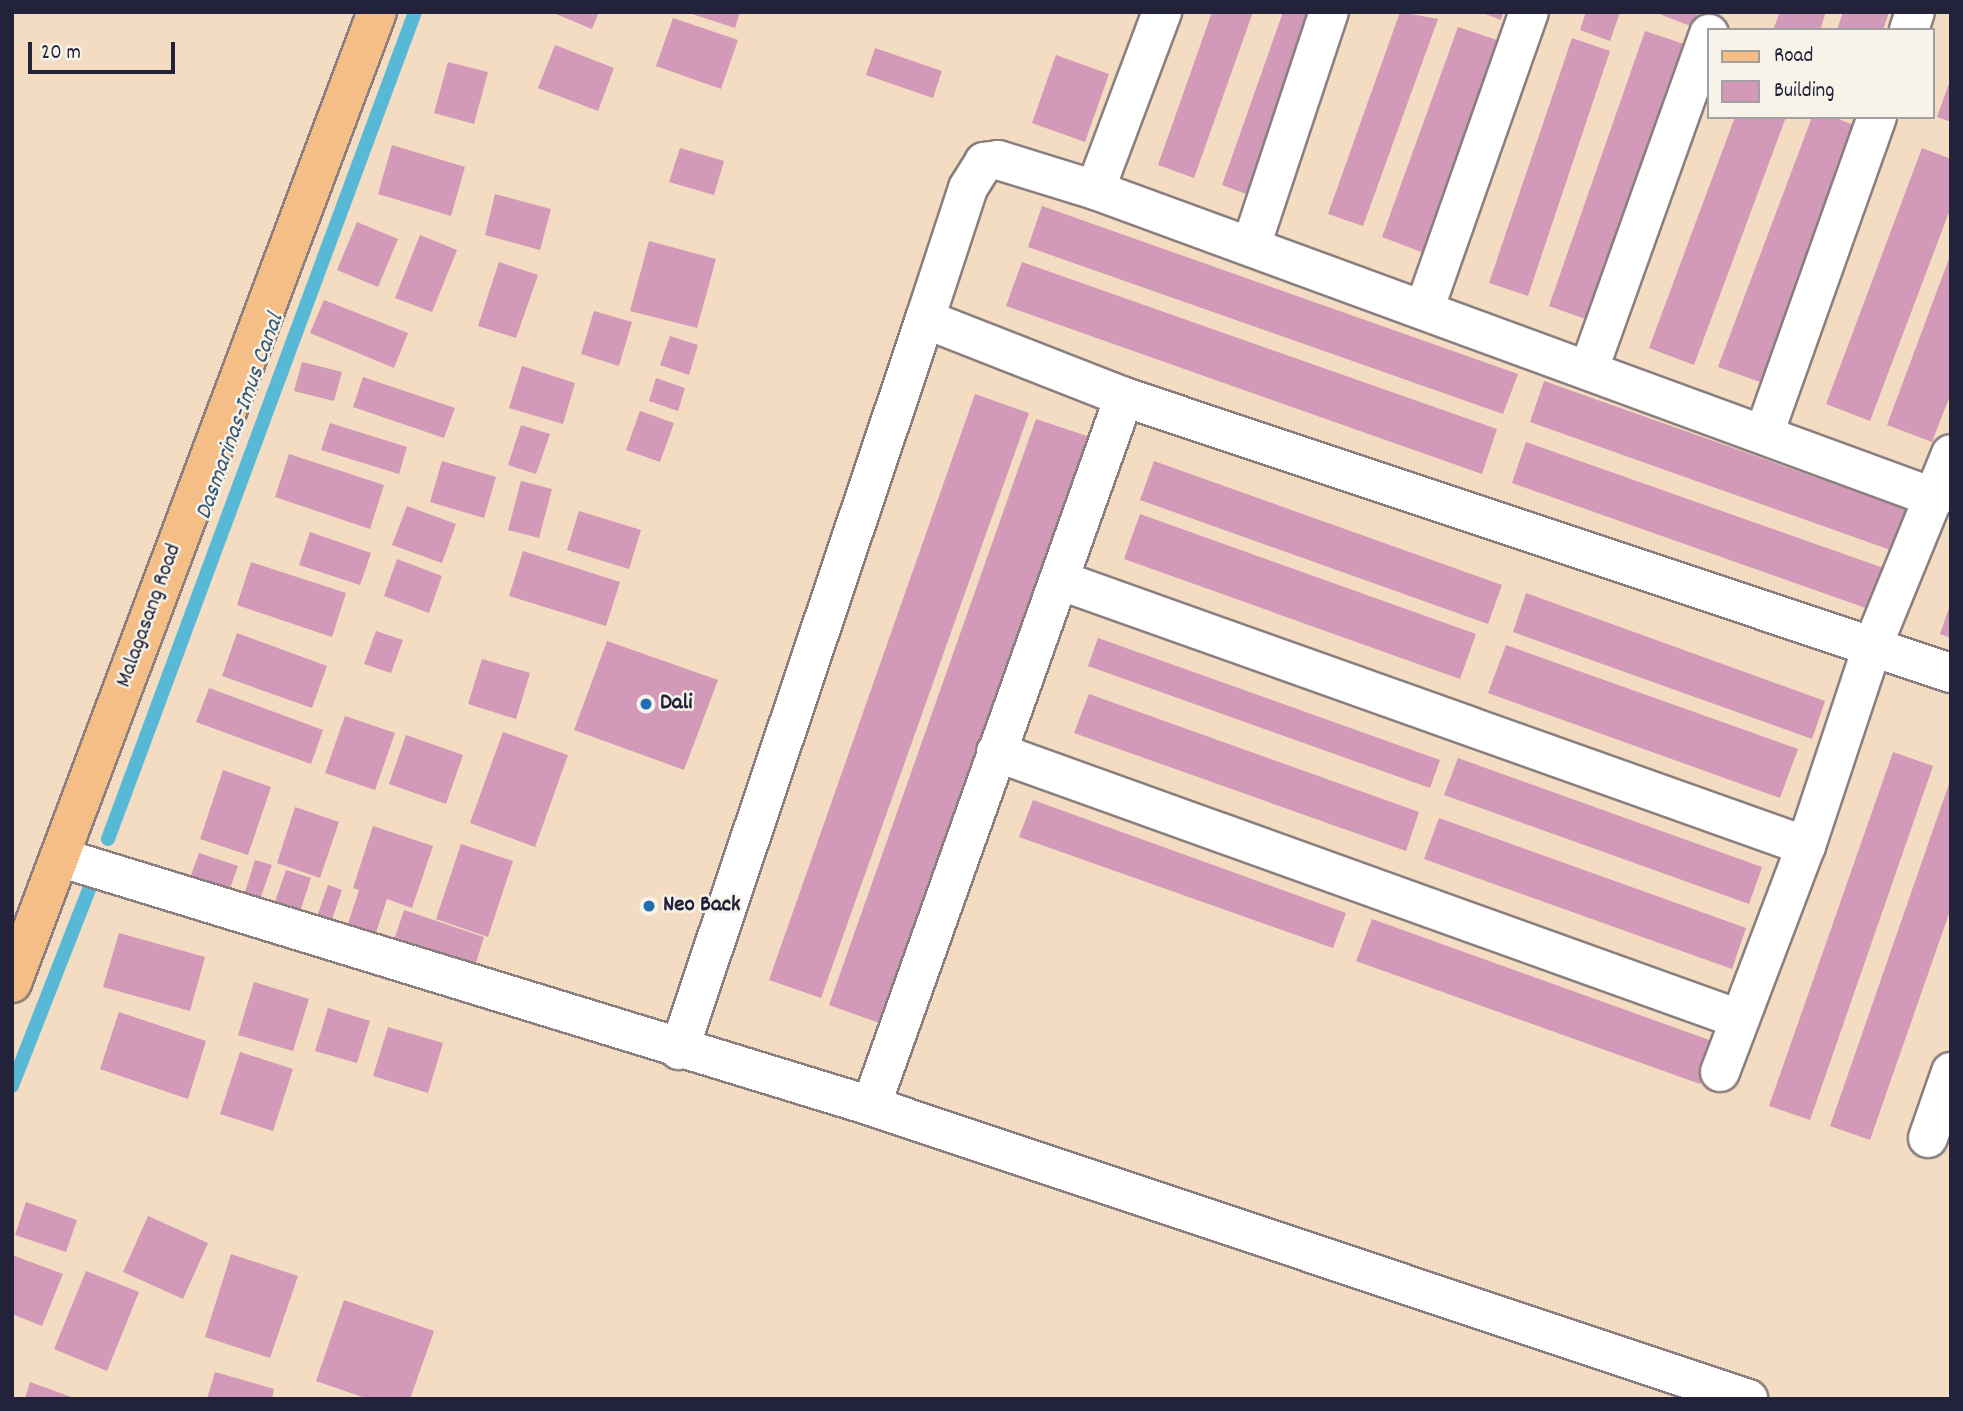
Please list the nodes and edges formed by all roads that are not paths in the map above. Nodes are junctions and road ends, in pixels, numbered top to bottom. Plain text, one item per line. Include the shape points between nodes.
1 (377, 12) edge
2 (1162, 12) edge
3 (1329, 12) edge
4 (1529, 12) edge
5 (1708, 38) edge
6 (1876, 119) edge
7 (1095, 190) junction
8 (1251, 246) junction
9 (1424, 310) junction
10 (925, 320) junction
11 (1589, 369) junction
12 (1125, 397) junction
13 (1764, 434) junction
14 (1951, 454) edge
15 (1936, 498) junction
16 (1059, 580) junction
17 (1873, 645) junction
18 (1951, 673) edge
19 (996, 752) junction
20 (1806, 846) junction
21 (62, 858) junction
22 (12, 983) edge
23 (1739, 1019) junction
24 (679, 1050) junction
25 (1720, 1072) dead end
26 (1951, 1072) edge
27 (871, 1106) junction
28 (1928, 1138) dead end
29 (1748, 1399) edge

1 - 21 main road, Malagasang Road
2 - 7 street
3 - 8 street
4 - 9 street
5 - 11 street
6 - 13 street
7 - 8 street
7 - 10 street via 998,160 984,162 968,188
8 - 9 street
9 - 11 street
10 - 12 street
10 - 24 street
11 - 13 street
12 - 16 street
12 - 17 street
13 - 15 street
14 - 15 street
15 - 17 street
16 - 19 street
16 - 20 street
17 - 18 street
17 - 20 street
19 - 23 street
19 - 27 street
20 - 23 street
21 - 22 main road, Malagasang Road
21 - 24 street
23 - 25 street
24 - 27 street
26 - 28 street
27 - 29 street

